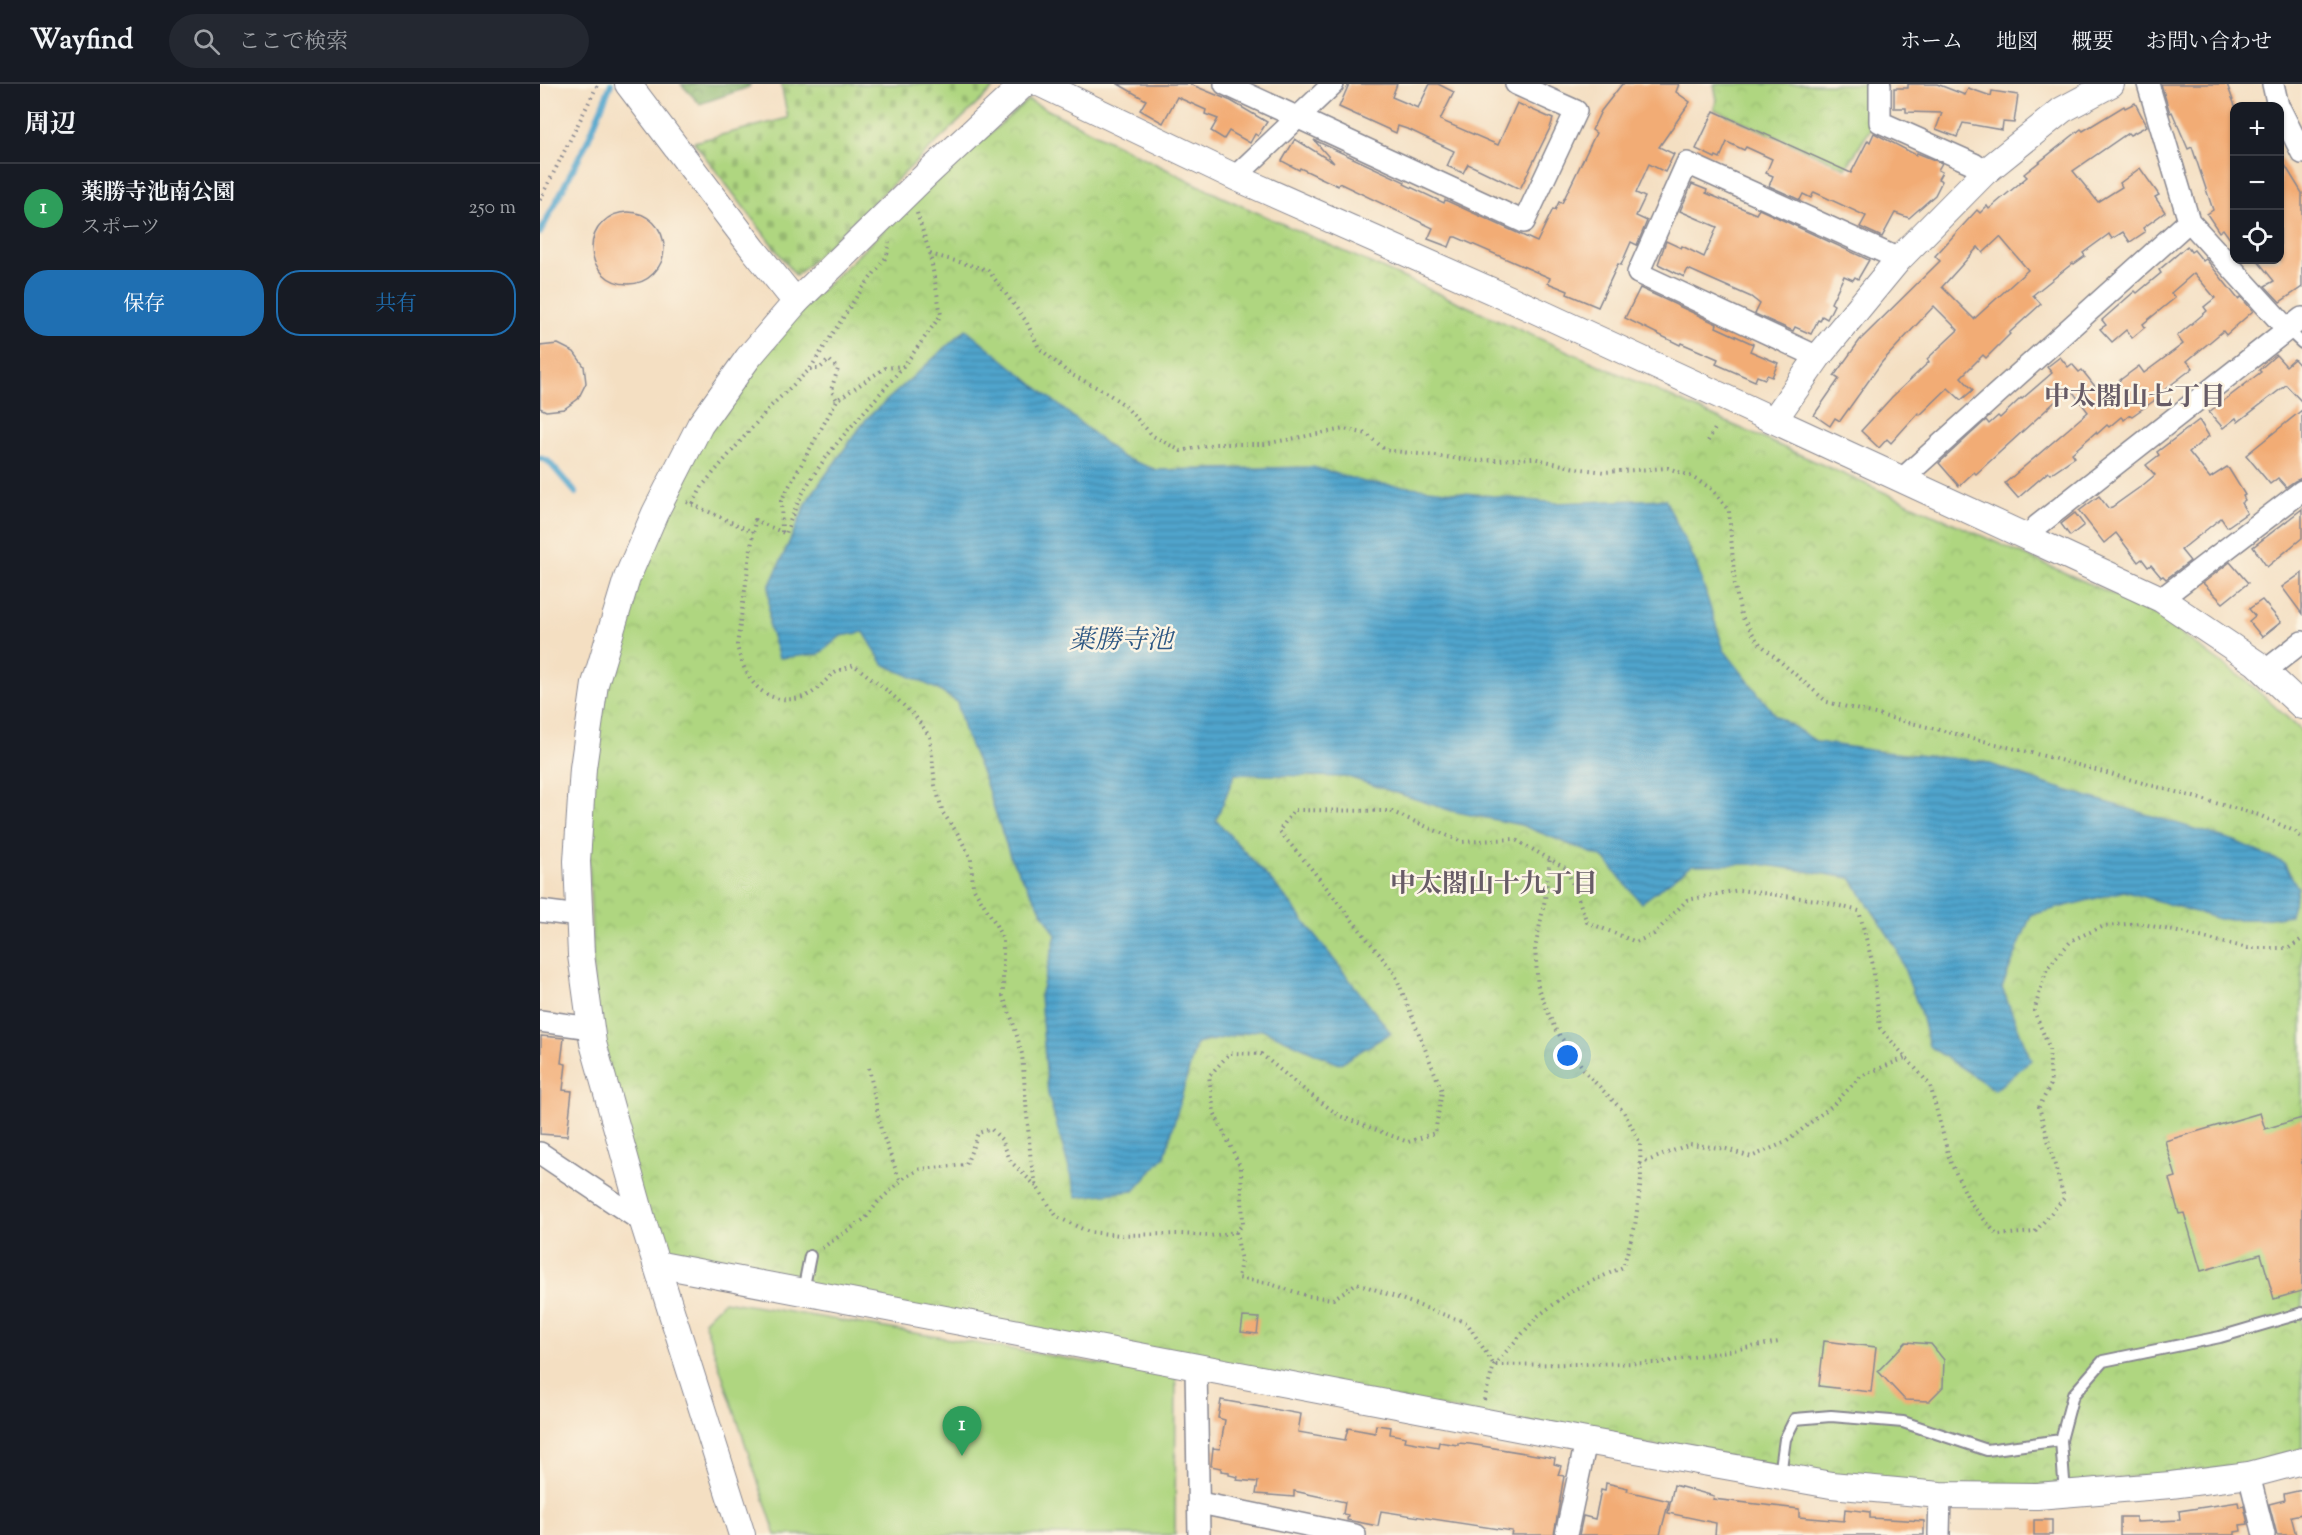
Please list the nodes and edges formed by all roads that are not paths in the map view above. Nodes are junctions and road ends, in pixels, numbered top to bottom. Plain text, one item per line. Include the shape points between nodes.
1 (628, 84) edge
2 (1024, 84) edge
3 (1041, 84) edge
4 (1225, 84) edge
5 (1333, 84) edge
6 (1516, 84) edge
7 (1880, 84) edge
8 (2111, 84) edge
9 (2148, 84) edge
10 (2273, 84) edge
11 (2278, 102) edge
12 (1297, 117) junction
13 (2284, 118) edge
14 (2302, 153) edge
15 (1985, 172) junction
16 (1235, 177) junction
17 (2189, 221) junction
18 (1899, 259) junction
19 (796, 302) junction
20 (2297, 330) edge
21 (1818, 357) junction
22 (1774, 420) junction
23 (1901, 480) junction
24 (2302, 491) edge
25 (2030, 537) junction
26 (2161, 599) junction
27 (2302, 642) edge
28 (2265, 671) junction
29 (2302, 706) edge
30 (540, 911) edge
31 (579, 916) junction
32 (540, 1021) edge
33 (591, 1028) junction
34 (540, 1154) edge
35 (643, 1222) junction
36 (810, 1256) road end
37 (656, 1264) junction
38 (803, 1292) junction
39 (2302, 1313) edge
40 (1196, 1368) junction
41 (2061, 1440) junction
42 (1587, 1441) junction
43 (2302, 1461) edge
44 (1780, 1475) junction
45 (2249, 1475) junction
46 (1940, 1494) junction
47 (2065, 1494) junction
48 (1200, 1503) junction
49 (1327, 1532) edge
50 (742, 1535) edge
51 (1199, 1535) edge
52 (1355, 1535) edge
53 (1566, 1535) edge
54 (1939, 1535) edge
55 (2264, 1535) edge

1 - 19 street
2 - 19 street
3 - 16 street
4 - 12 street
5 - 12 street
6 - 12 street via 1576,111 1524,222
7 - 15 street via 1880,122
8 - 15 street via 2062,110
9 - 17 street
10 - 11 street
12 - 16 street
13 - 14 street
15 - 18 street
16 - 22 street
17 - 20 street
17 - 23 street
18 - 21 street
18 - 21 street via 1687,163 1638,273
19 - 31 street via 748,358 700,425 627,578 595,684 583,768 577,861
20 - 25 street via 2037,525
21 - 22 street
22 - 23 street
23 - 25 street
24 - 26 street
25 - 26 street
26 - 28 street
27 - 28 street
28 - 29 street
30 - 31 street
31 - 33 street
32 - 33 street
33 - 35 street
34 - 35 street
35 - 37 street
36 - 38 lane
37 - 38 street
37 - 50 street
38 - 40 street
39 - 41 lane via 2220,1337 2103,1361 2073,1395
40 - 42 street
40 - 48 street
41 - 44 lane via 1987,1450 1903,1422 1831,1416 1795,1419 1785,1439
41 - 47 lane
42 - 44 street
42 - 53 street
43 - 45 street
44 - 46 street via 1831,1485
45 - 47 street
45 - 55 street
46 - 47 street
46 - 54 street
48 - 49 street
48 - 51 street
49 - 52 street

